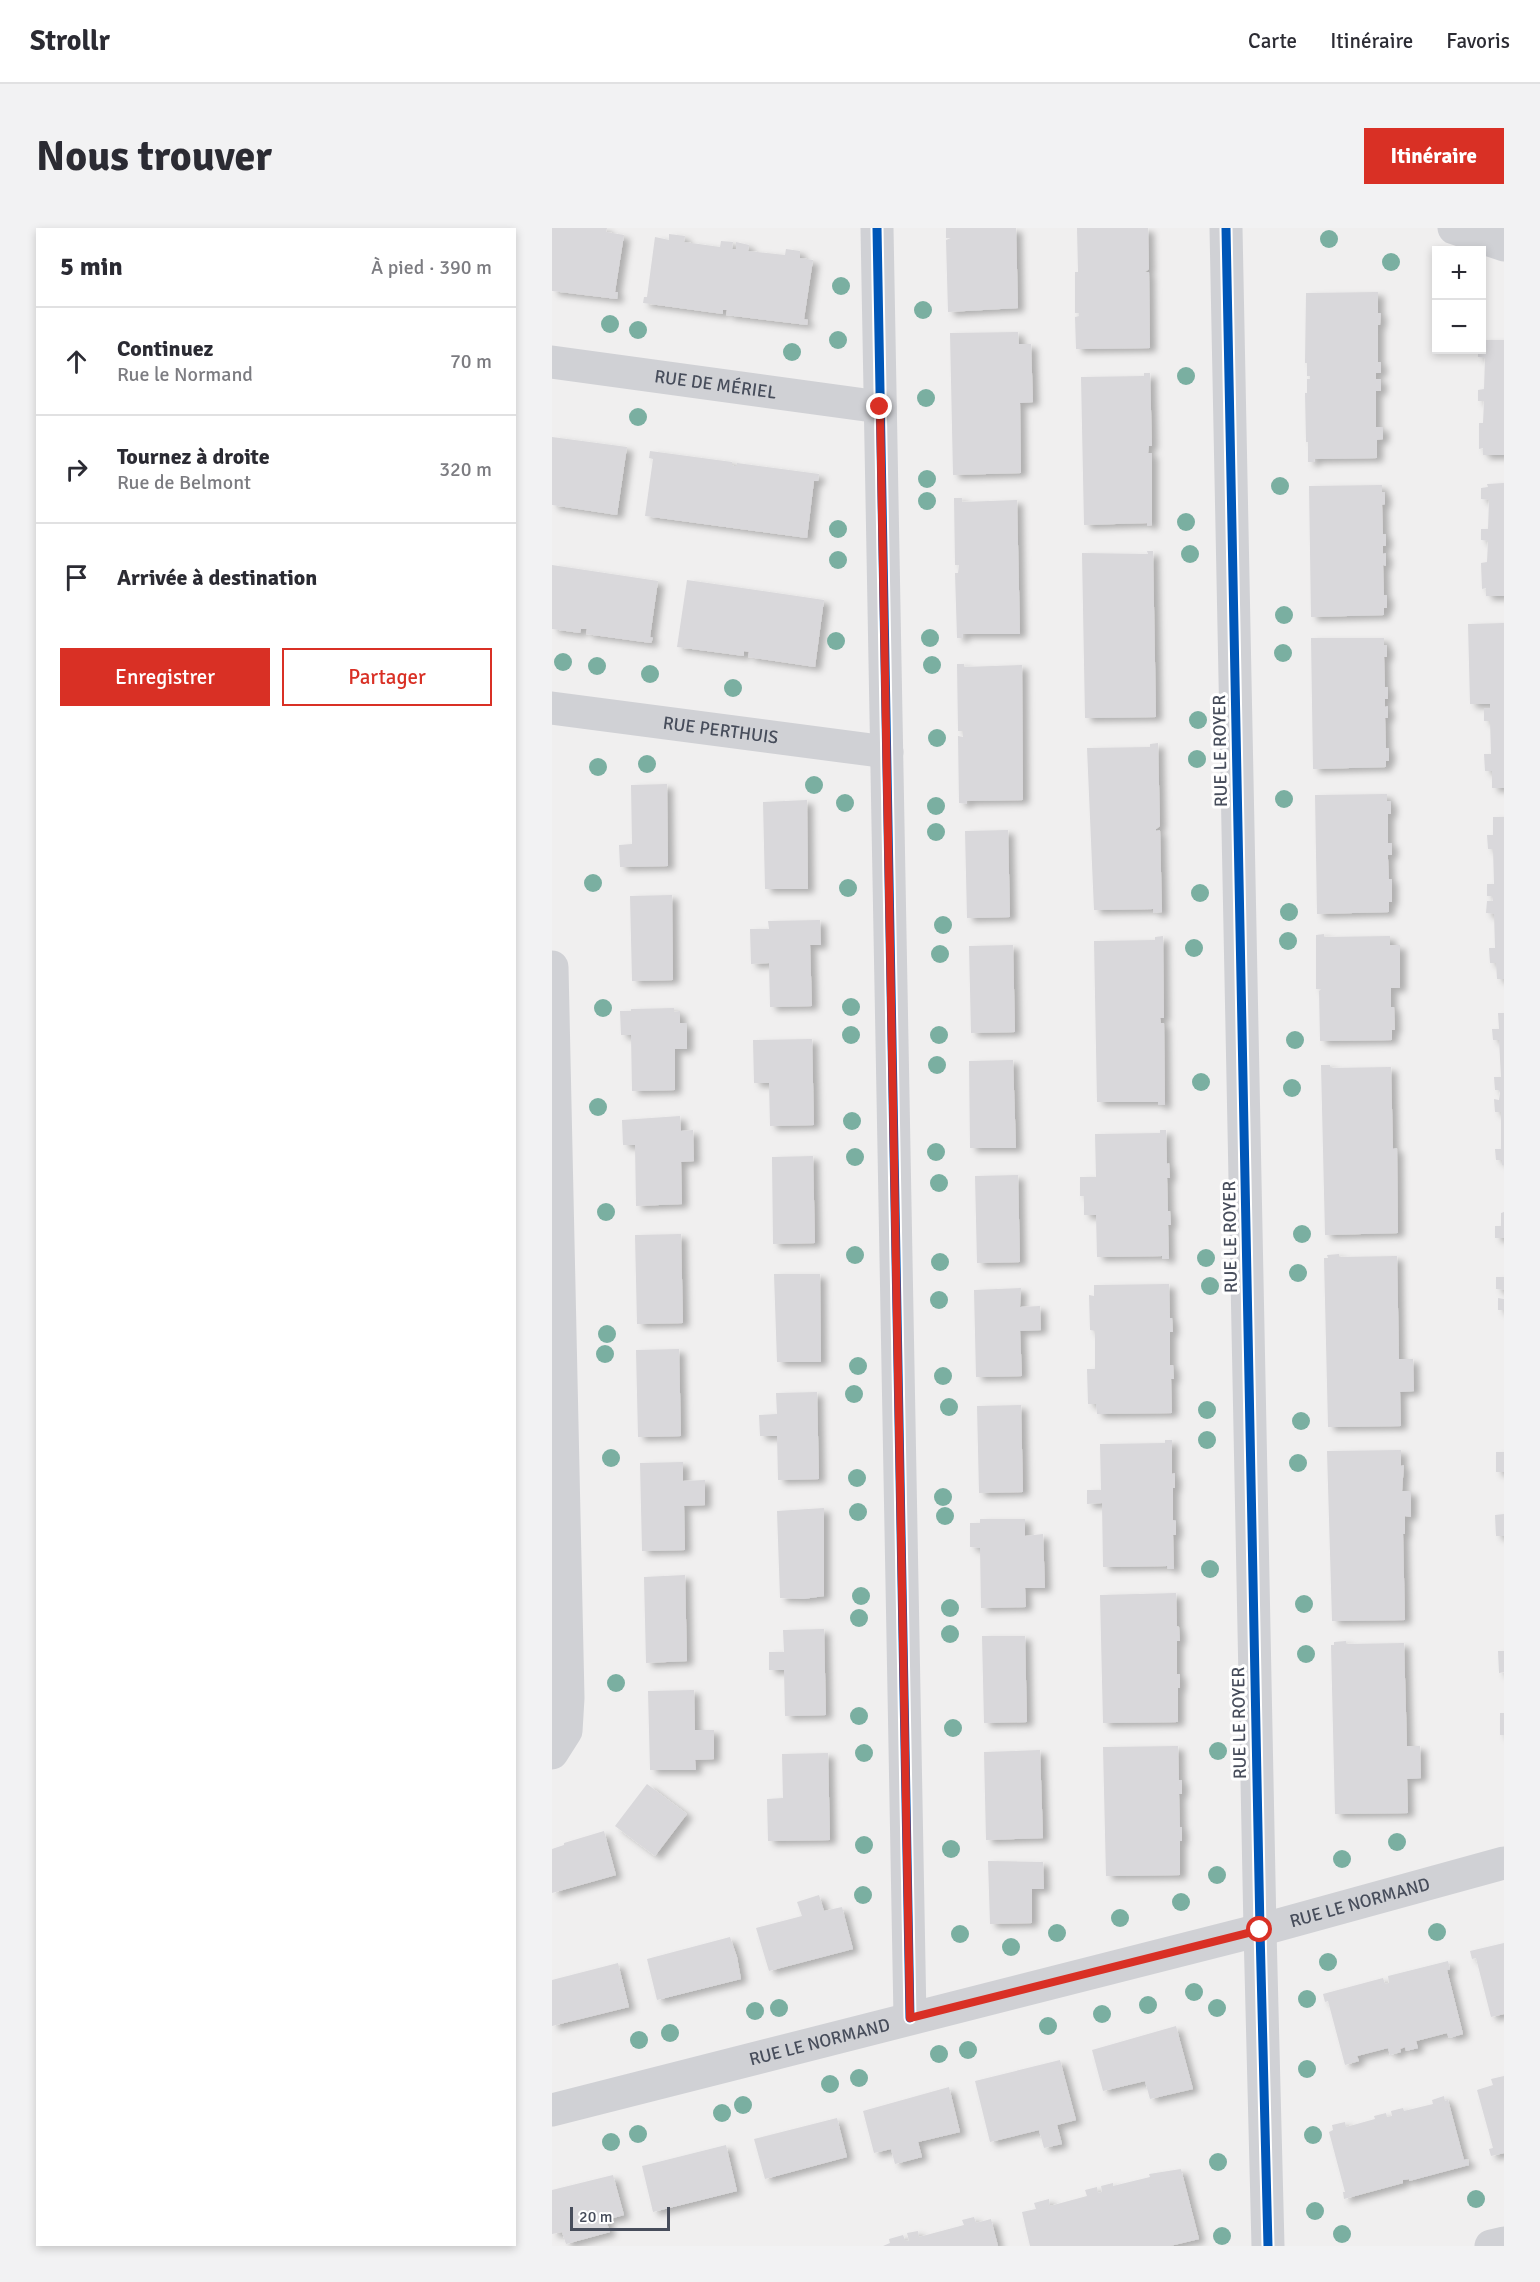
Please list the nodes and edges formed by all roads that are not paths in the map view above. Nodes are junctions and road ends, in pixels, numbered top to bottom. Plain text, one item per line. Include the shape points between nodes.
1 (877, 228) edge
2 (1227, 228) edge
3 (1454, 228) edge
4 (1504, 245) edge
5 (552, 362) edge
6 (880, 407) junction
7 (552, 708) edge
8 (887, 752) junction
9 (552, 967) edge
10 (552, 1753) edge
11 (1504, 1863) edge
12 (1260, 1930) junction
13 (910, 2018) junction
14 (552, 2110) edge
15 (1504, 2243) edge
16 (1268, 2246) edge
17 (1491, 2246) edge

1 - 6 street
2 - 12 street, RUE LE ROYER
3 - 4 street
5 - 6 street, RUE DE MÉRIEL
6 - 8 street
7 - 8 street, RUE PERTHUIS
8 - 13 street
9 - 10 street via 568,1698 566,1731
11 - 12 street, RUE LE NORMAND
12 - 13 street, RUE LE NORMAND
12 - 16 street, RUE LE ROYER
13 - 14 street, RUE LE NORMAND
15 - 17 street

